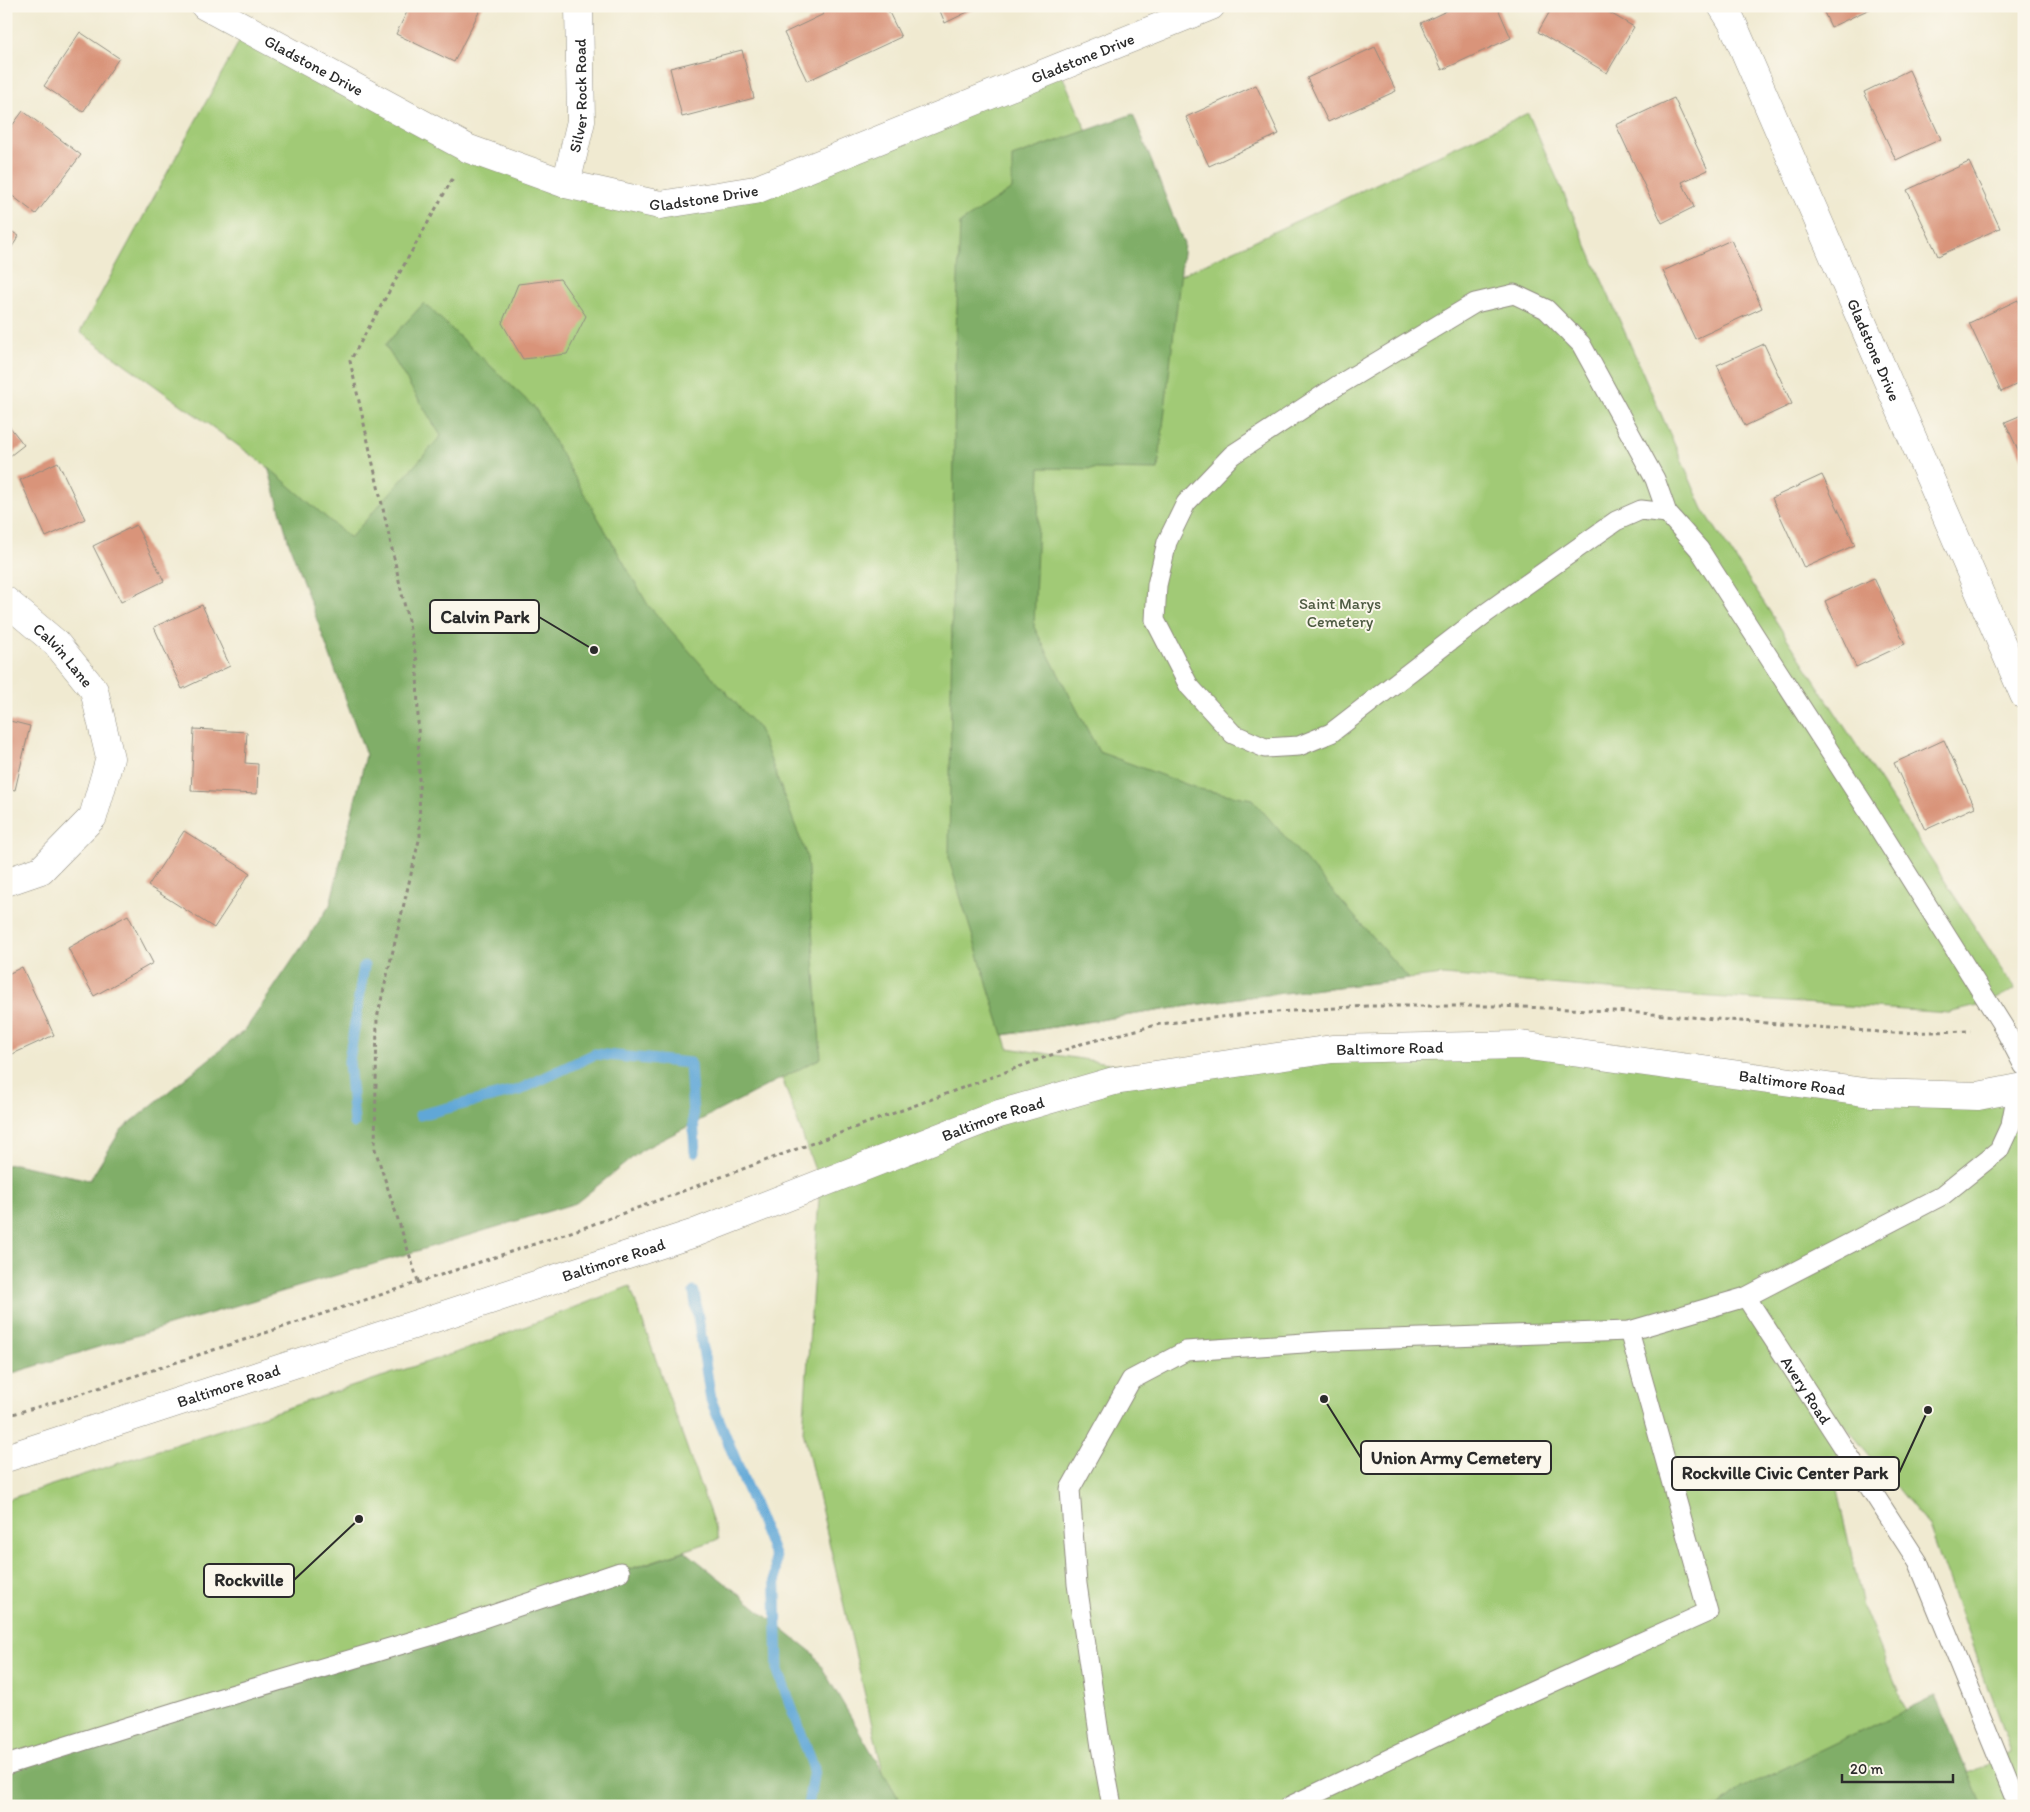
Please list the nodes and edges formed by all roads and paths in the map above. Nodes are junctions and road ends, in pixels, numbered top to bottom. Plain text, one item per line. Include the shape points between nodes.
1 (205, 6) edge
2 (579, 6) edge
3 (1211, 6) edge
4 (1722, 6) edge
5 (469, 149) junction
6 (566, 184) junction
7 (1666, 513) junction
8 (6, 601) edge
9 (2024, 695) edge
10 (6, 882) edge
11 (2022, 1081) edge
12 (418, 1281) dead end
13 (1746, 1297) junction
14 (1629, 1331) junction
15 (6, 1458) edge
16 (620, 1572) dead end
17 (6, 1765) edge
18 (1112, 1806) edge
19 (1290, 1806) edge
20 (2018, 1806) edge

1 - 5 street, Gladstone Drive
2 - 6 street, Silver Rock Road via 581,120
3 - 6 street, Gladstone Drive via 755,190 660,205
4 - 9 street, Gladstone Drive via 1732,22
5 - 6 street, Gladstone Drive
5 - 12 path via 350,361 417,661 420,836 377,1018 375,1148
7 - 7 lane via 1642,510 1616,521 1486,613 1331,733 1299,746 1265,748 1233,734 1189,686 1156,620 1157,585 1167,542 1186,503 1232,455 1337,386 1475,303 1514,294 1546,309 1581,344 1655,479
7 - 11 lane via 1704,557 2003,1026
8 - 10 street, Calvin Lane via 56,643 94,690 110,758 93,817 41,870
11 - 13 lane via 2011,1124 1999,1150 1943,1195
11 - 15 street, Baltimore Road via 1978,1096 1872,1093 1521,1044 1332,1049 1114,1082 999,1114 695,1233
13 - 14 lane
13 - 20 lane, Avery Road via 1918,1562
14 - 18 lane via 1332,1341 1186,1351 1130,1380 1070,1489 1077,1584
14 - 19 lane via 1708,1612
16 - 17 lane via 430,1636

